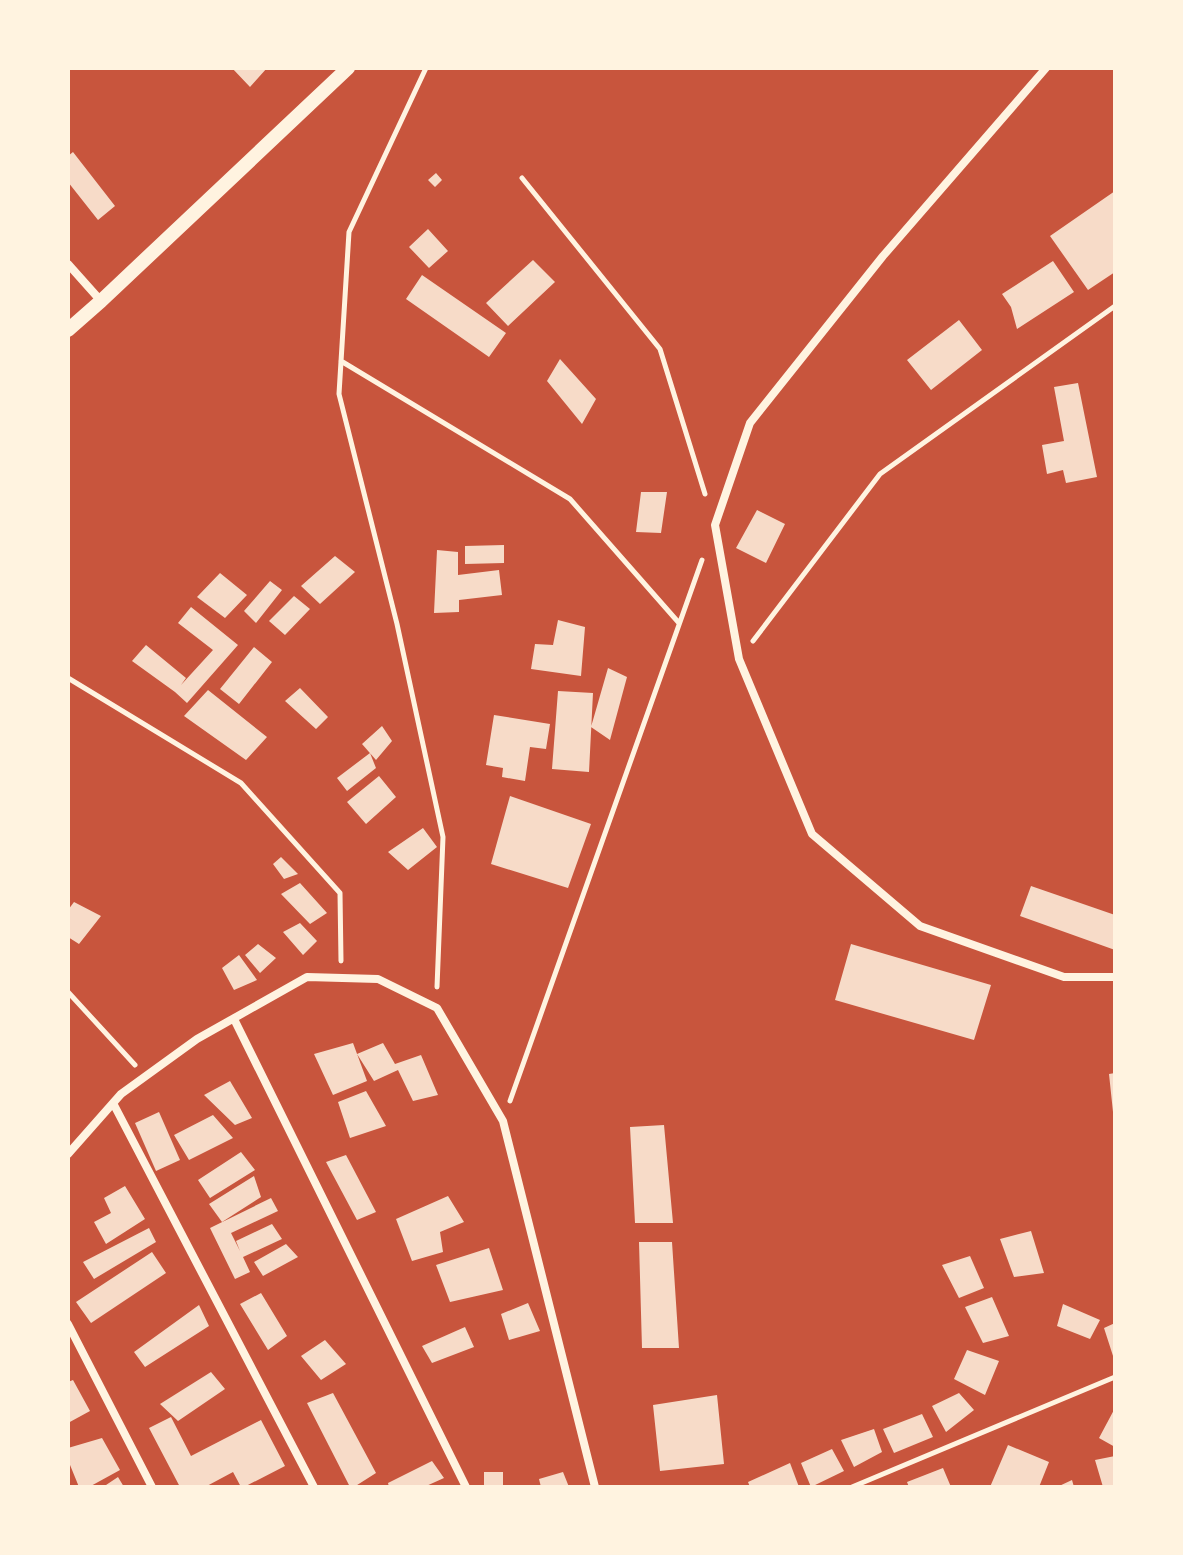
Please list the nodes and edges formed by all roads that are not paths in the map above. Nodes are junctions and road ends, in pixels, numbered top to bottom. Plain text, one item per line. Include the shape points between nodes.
1 (348, 68) edge
2 (1046, 68) edge
3 (68, 264) edge
4 (101, 301) junction
5 (68, 330) edge
6 (1115, 977) edge
7 (234, 1019) junction
8 (113, 1103) junction
9 (68, 1154) edge
10 (68, 1324) edge
11 (152, 1487) edge
12 (314, 1487) edge
13 (466, 1487) edge
14 (595, 1487) edge

1 - 4 street
2 - 6 street via 883,256 750,423 715,525 739,659 812,834 920,926 1064,977
3 - 4 street
4 - 5 street
7 - 8 street via 197,1039
7 - 13 street
7 - 14 street via 307,977 378,979 437,1008 503,1121
8 - 9 street
8 - 12 street
10 - 11 street

